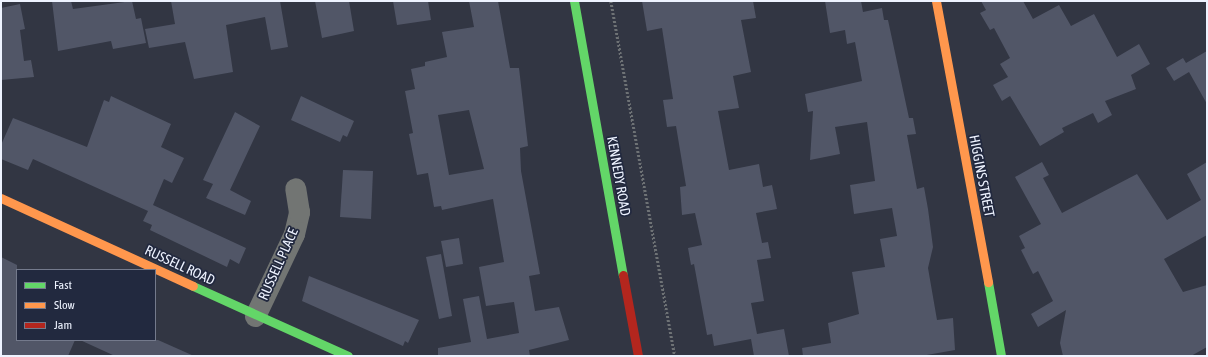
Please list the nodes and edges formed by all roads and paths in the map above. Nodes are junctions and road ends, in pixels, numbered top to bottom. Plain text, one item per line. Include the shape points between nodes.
1 (574, 1) edge
2 (611, 1) edge
3 (936, 1) edge
4 (295, 188) dead end
5 (1, 198) edge
6 (154, 269) edge
7 (156, 270) edge
8 (255, 316) junction
9 (348, 356) edge
10 (638, 356) edge
11 (675, 356) edge
12 (1001, 356) edge

1 - 10 street, KENNEDY ROAD
2 - 11 path
3 - 12 street, HIGGINS STREET
4 - 8 street, RUSSELL PLACE via 299,212 294,234
5 - 6 street, RUSSELL ROAD
7 - 8 street, RUSSELL ROAD
8 - 9 street, RUSSELL ROAD

